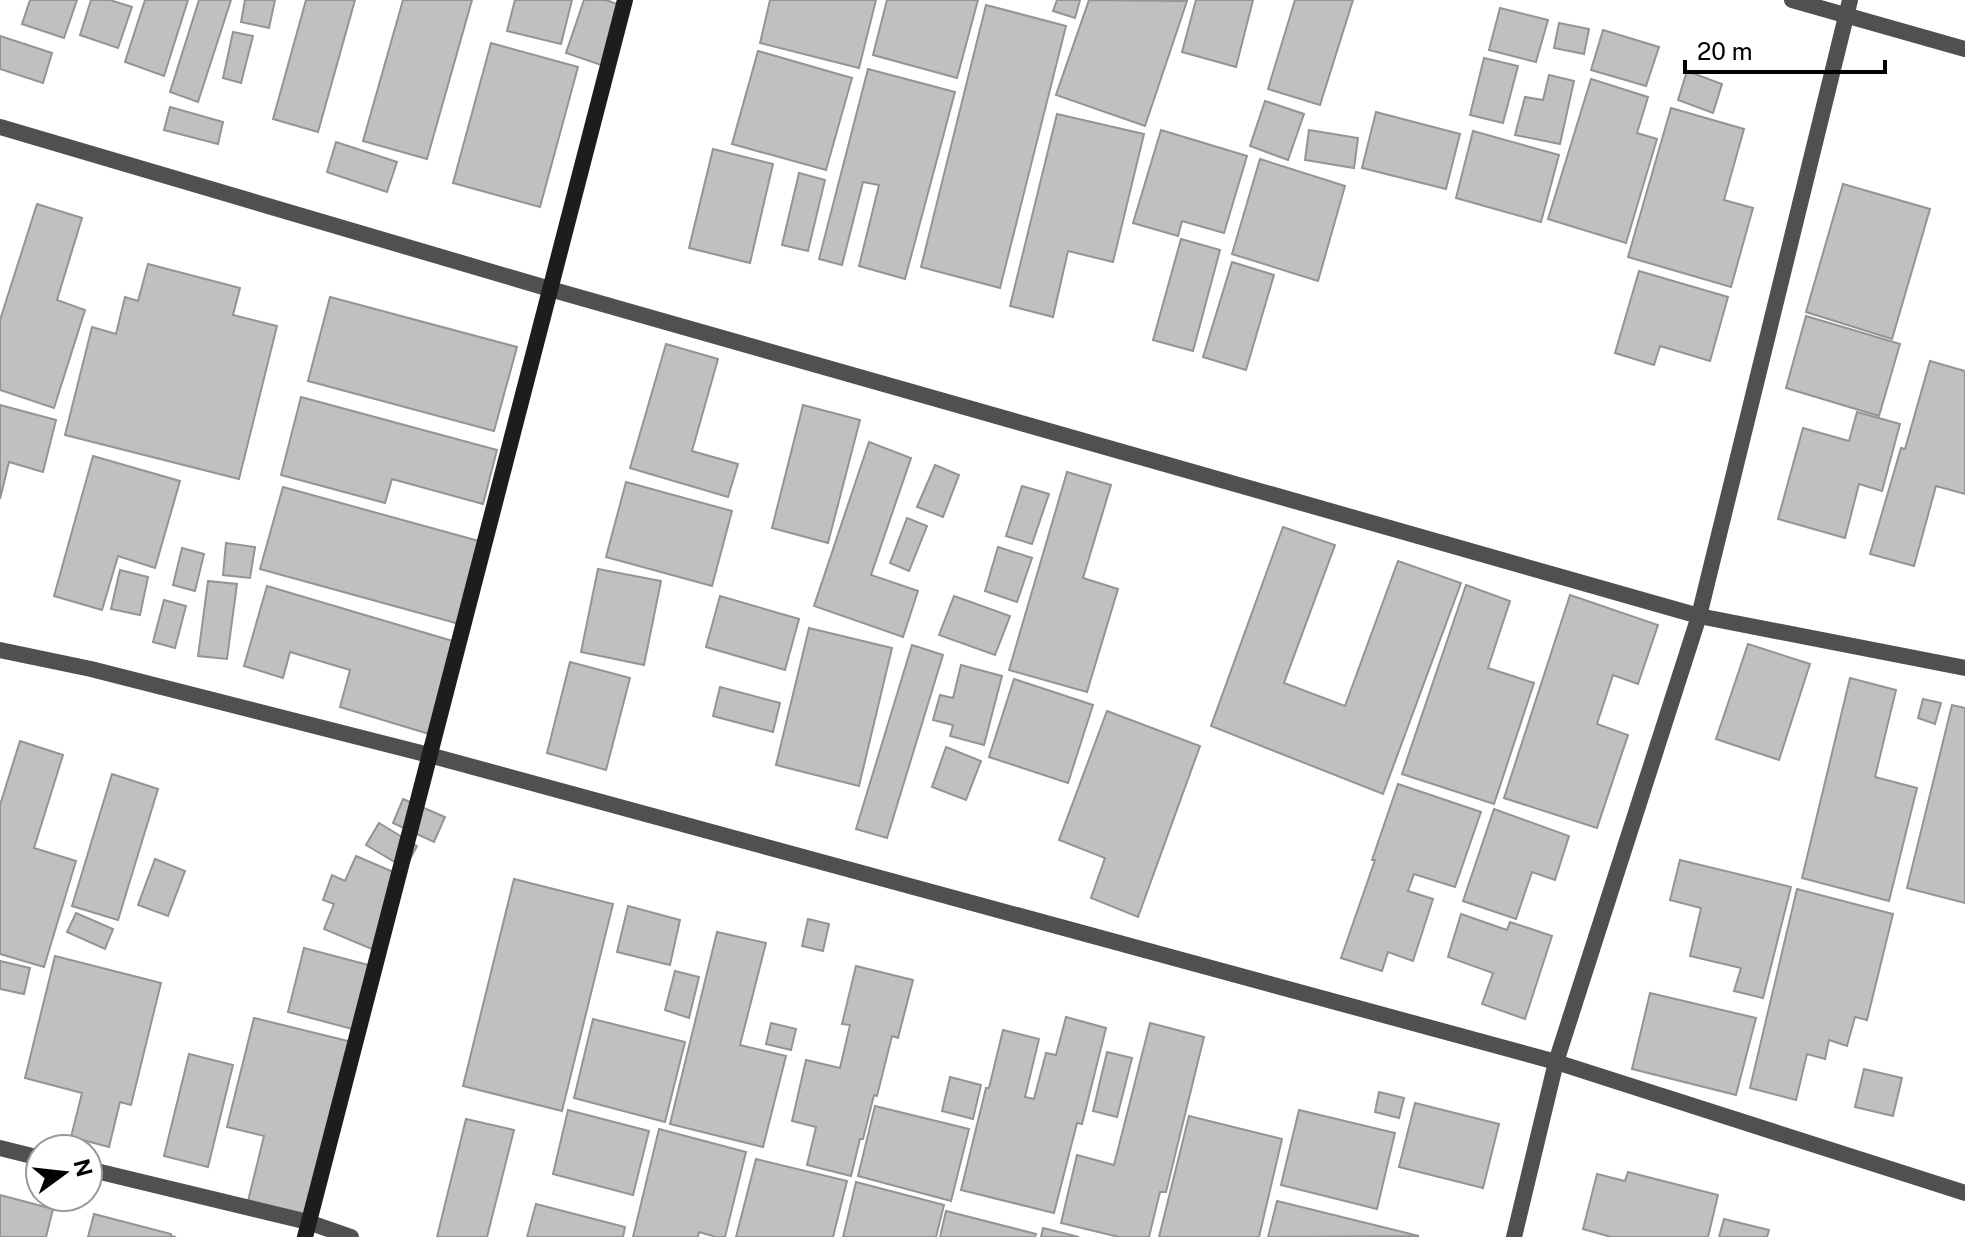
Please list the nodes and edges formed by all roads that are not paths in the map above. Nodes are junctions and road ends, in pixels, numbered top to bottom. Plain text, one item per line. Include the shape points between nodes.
1 (625, 0) edge
2 (1792, 0) edge
3 (1848, 8) edge
4 (1965, 49) edge
5 (0, 127) edge
6 (550, 289) junction
7 (1699, 616) junction
8 (0, 650) edge
9 (1965, 668) edge
10 (429, 755) junction
11 (1556, 1062) junction
12 (0, 1148) edge
13 (24, 1154) edge
14 (104, 1173) edge
15 (1965, 1193) edge
16 (306, 1230) edge
17 (351, 1237) edge
18 (1514, 1237) edge

1 - 6 street
2 - 3 street
3 - 4 street
3 - 7 street
5 - 6 street
6 - 7 street
6 - 10 street
7 - 9 street
7 - 11 street
8 - 10 street
10 - 11 street
10 - 16 street
11 - 15 street
11 - 18 street
12 - 13 street
14 - 16 street
16 - 17 street

